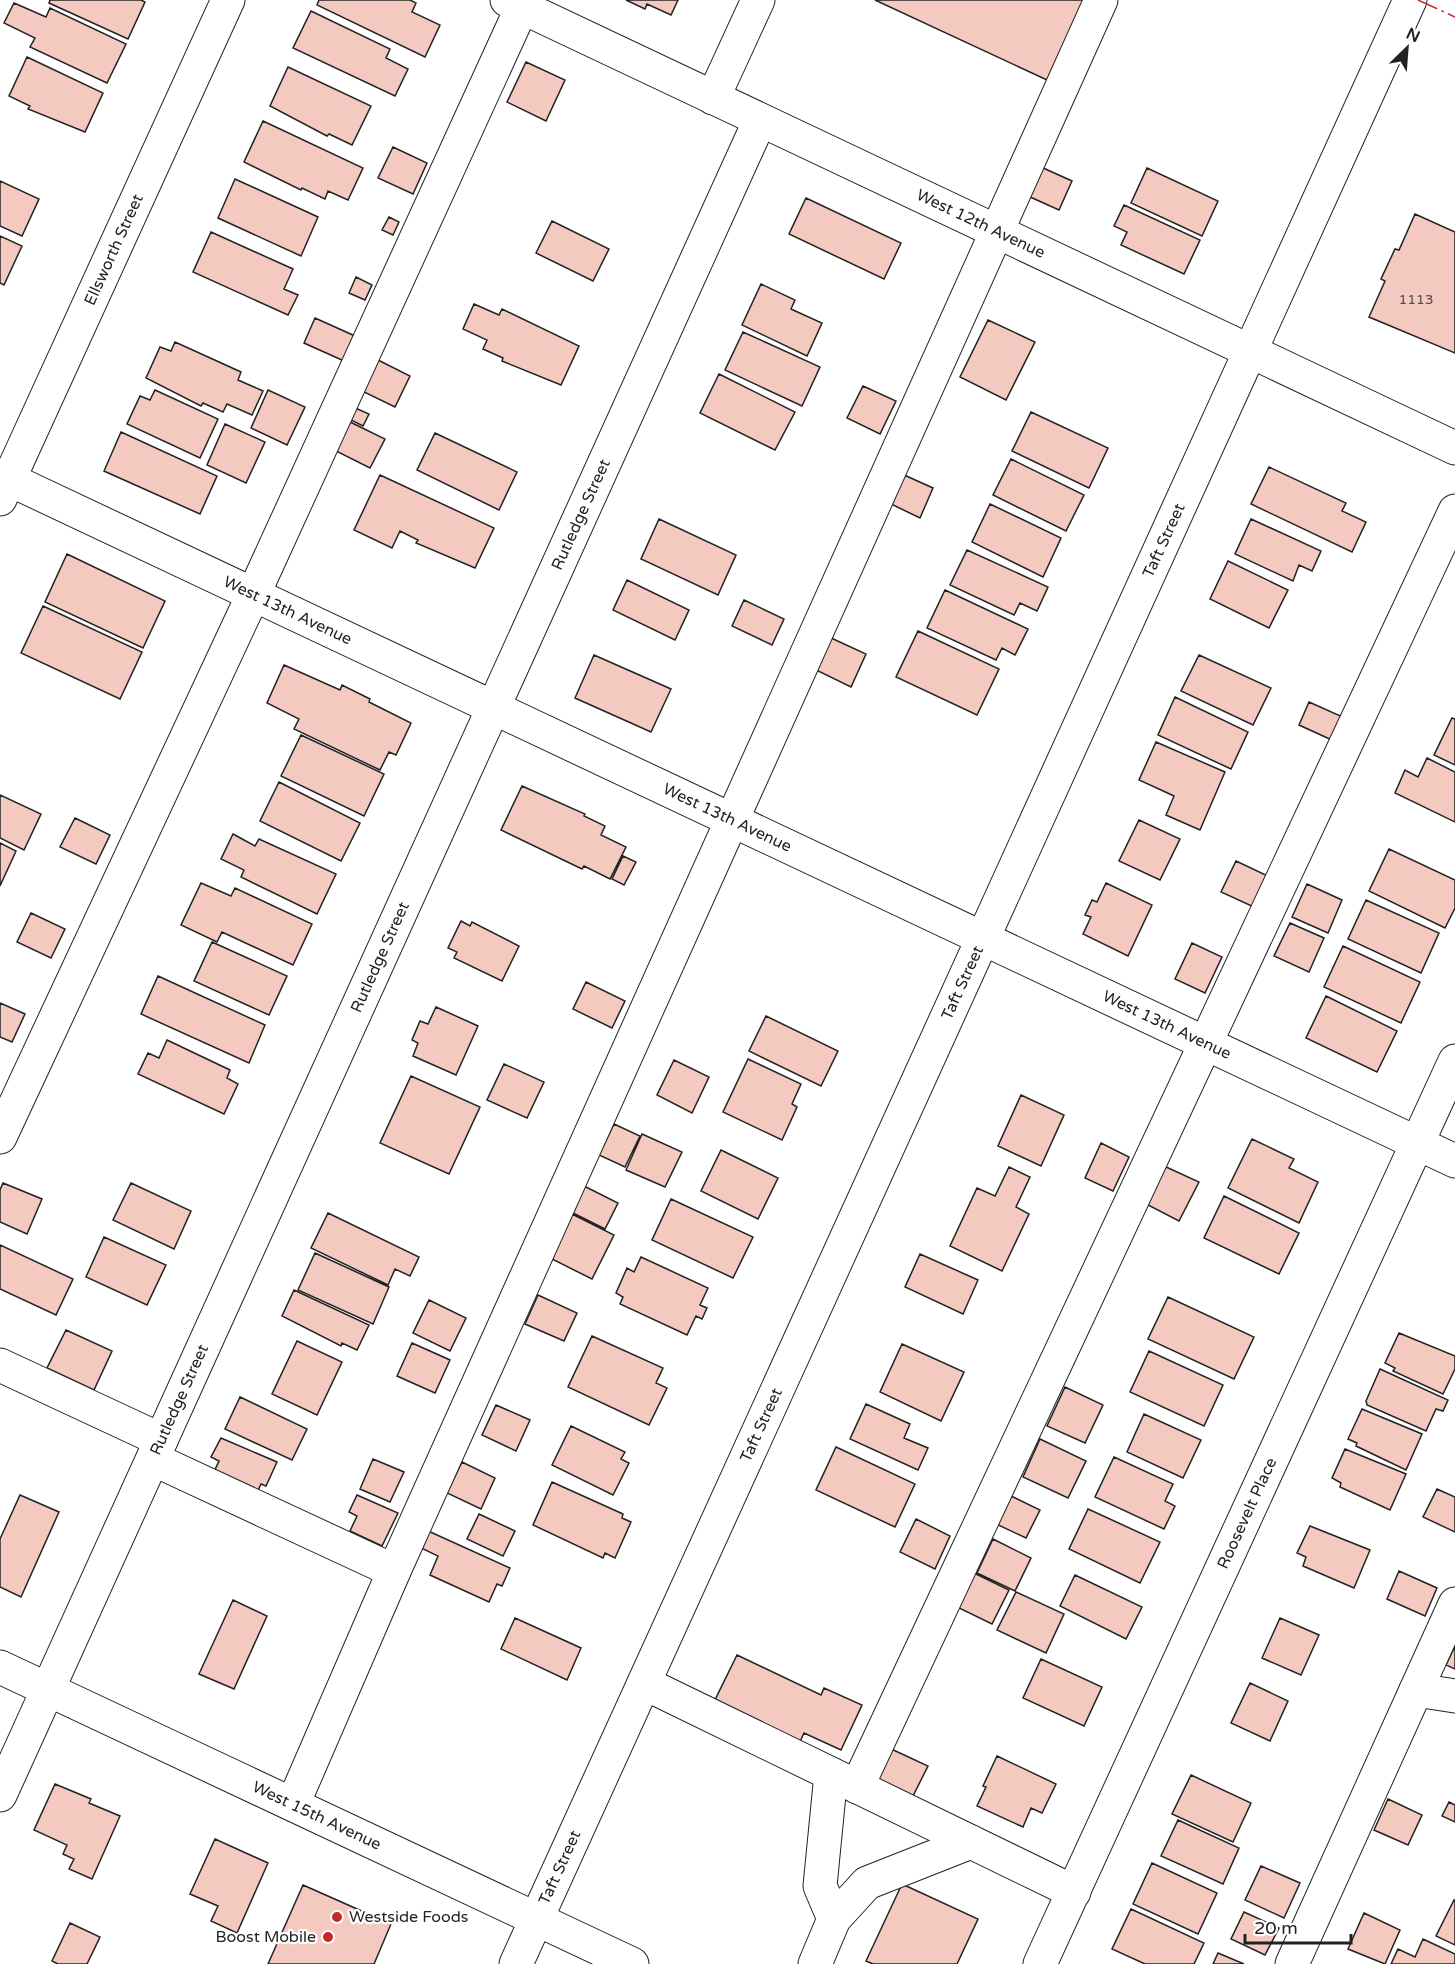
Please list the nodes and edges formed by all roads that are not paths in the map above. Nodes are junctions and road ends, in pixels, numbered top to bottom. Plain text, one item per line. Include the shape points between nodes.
1 (228, 0) edge
2 (758, 0) edge
3 (1101, 0) edge
4 (1410, 0) edge
5 (514, 4) edge
6 (713, 98) junction
7 (760, 120) junction
8 (997, 232) junction
9 (1250, 351) junction
10 (1455, 448) edge
11 (3, 484) edge
12 (1455, 511) edge
13 (254, 593) junction
14 (494, 709) junction
15 (734, 821) junction
16 (983, 937) junction
17 (1206, 1043) junction
18 (1455, 1061) edge
19 (0, 1137) edge
20 (1417, 1143) junction
21 (1455, 1161) edge
22 (0, 1365) edge
23 (157, 1449) junction
24 (394, 1571) junction
25 (1455, 1604) edge
26 (0, 1667) edge
27 (644, 1683) junction
28 (48, 1689) junction
29 (1416, 1690) junction
30 (1455, 1696) edge
31 (844, 1780) junction
32 (0, 1795) edge
33 (293, 1804) junction
34 (971, 1842) junction
35 (1074, 1892) junction
36 (537, 1919) junction
37 (834, 1919) junction
38 (516, 1964) edge
39 (632, 1964) edge
40 (815, 1964) edge
41 (1040, 1964) edge
42 (1292, 1964) edge

1 - 11 street, Ellsworth Street
2 - 6 street
3 - 8 street
4 - 9 street, Taft Street
5 - 6 street, West 12th Avenue
5 - 13 street
6 - 7 street, West 12th Avenue
7 - 8 street, West 12th Avenue
7 - 14 street, Rutledge Street
8 - 9 street, West 12th Avenue
8 - 15 street
9 - 10 street, West 12th Avenue
9 - 16 street, Taft Street
11 - 13 street, West 13th Avenue
12 - 17 street
13 - 14 street, West 13th Avenue
13 - 19 street
14 - 15 street, West 13th Avenue
14 - 23 street, Rutledge Street
15 - 16 street, West 13th Avenue
15 - 24 street
16 - 17 street, West 13th Avenue
16 - 27 street, Taft Street
17 - 20 street, West 13th Avenue
17 - 31 street
18 - 20 street, Roosevelt Place
20 - 21 street, West 13th Avenue
20 - 35 street, Roosevelt Place
22 - 23 street
23 - 24 street
23 - 28 street, Rutledge Street
24 - 33 street
25 - 29 street
26 - 28 street, West 15th Avenue
27 - 31 street
27 - 36 street, Taft Street
28 - 32 street, Rutledge Street
28 - 33 street, West 15th Avenue
29 - 30 street
29 - 42 street
31 - 34 street
31 - 37 street via 820,1886
33 - 36 street, West 15th Avenue
34 - 35 street
34 - 37 street via 867,1883
35 - 41 street, Roosevelt Place
36 - 38 street, Taft Street
36 - 39 street, West 15th Avenue
37 - 40 street

